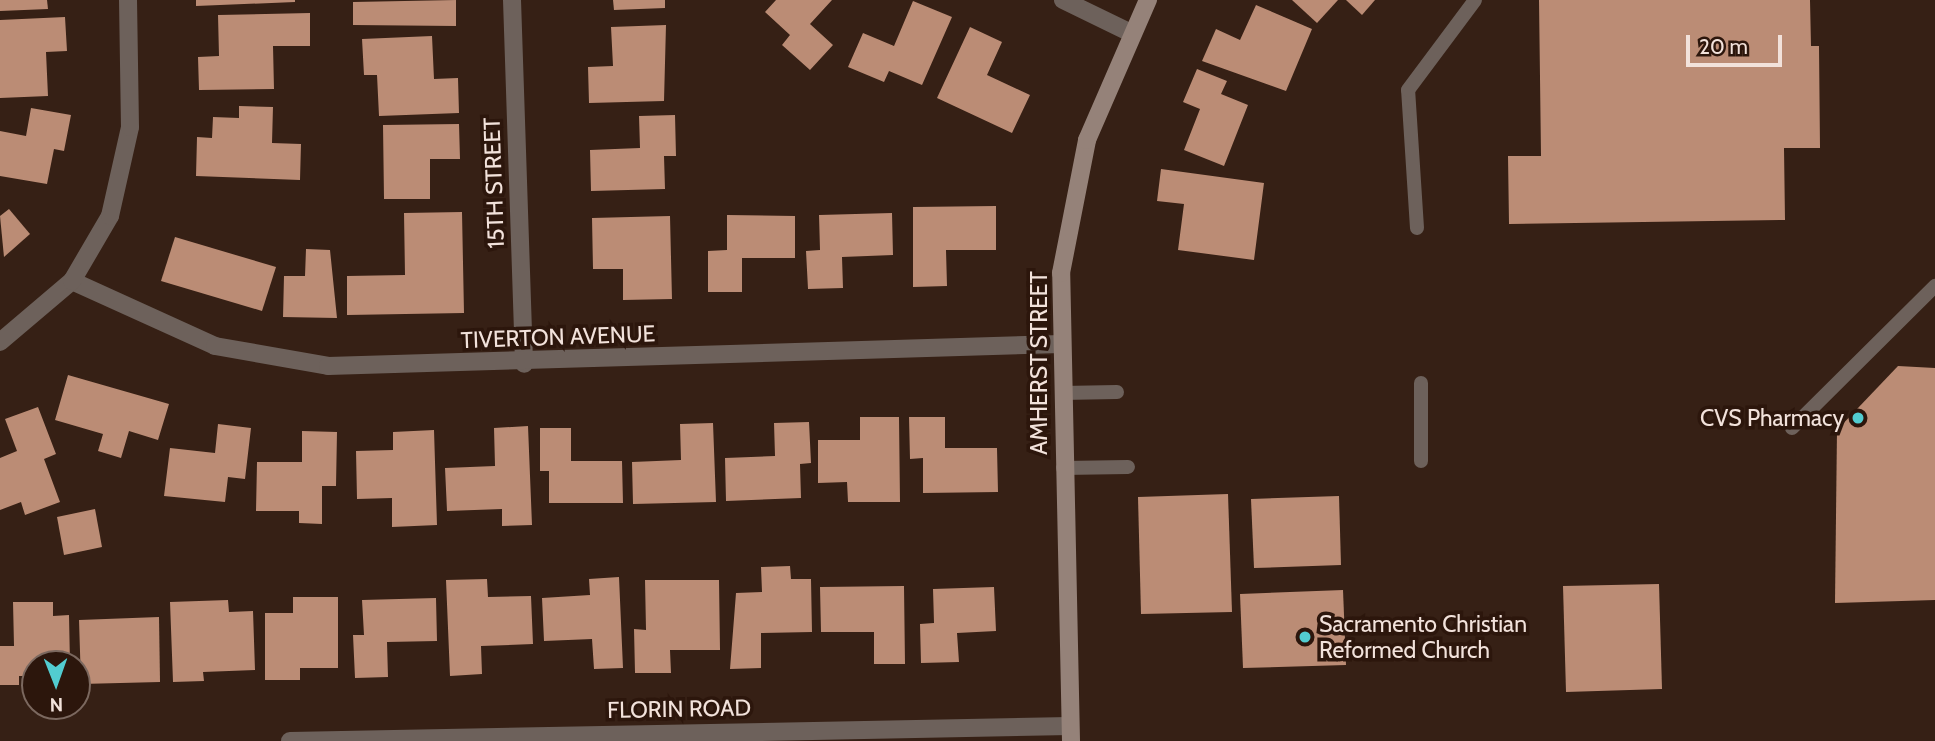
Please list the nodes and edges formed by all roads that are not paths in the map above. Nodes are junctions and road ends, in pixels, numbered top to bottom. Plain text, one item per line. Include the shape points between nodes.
1 (128, 0) edge
2 (512, 0) edge
3 (1063, 0) edge
4 (1148, 0) edge
5 (1475, 0) edge
6 (1129, 32) junction
7 (1417, 228) dead end
8 (72, 281) junction
9 (1935, 286) edge
10 (0, 342) edge
11 (1062, 344) junction
12 (524, 364) junction
13 (1421, 383) dead end
14 (1117, 392) dead end
15 (1062, 393) junction
16 (1792, 428) dead end
17 (1421, 461) dead end
18 (1128, 467) dead end
19 (1063, 468) junction
20 (1070, 734) edge
21 (290, 741) edge

1 - 8 street via 130,127 124,173 110,216
2 - 12 street, 15TH STREET
3 - 6 street
4 - 6 street, AMHERST STREET
5 - 7 lane via 1408,90
6 - 11 street, AMHERST STREET via 1087,141 1072,200 1061,273
8 - 10 street
8 - 12 street, TIVERTON AVENUE via 161,327 271,360 328,366
9 - 16 lane
11 - 12 street, TIVERTON AVENUE
11 - 15 street, AMHERST STREET
13 - 17 lane
14 - 15 lane
15 - 19 street, AMHERST STREET
18 - 19 lane
19 - 20 street, AMHERST STREET
20 - 21 street, FLORIN ROAD

